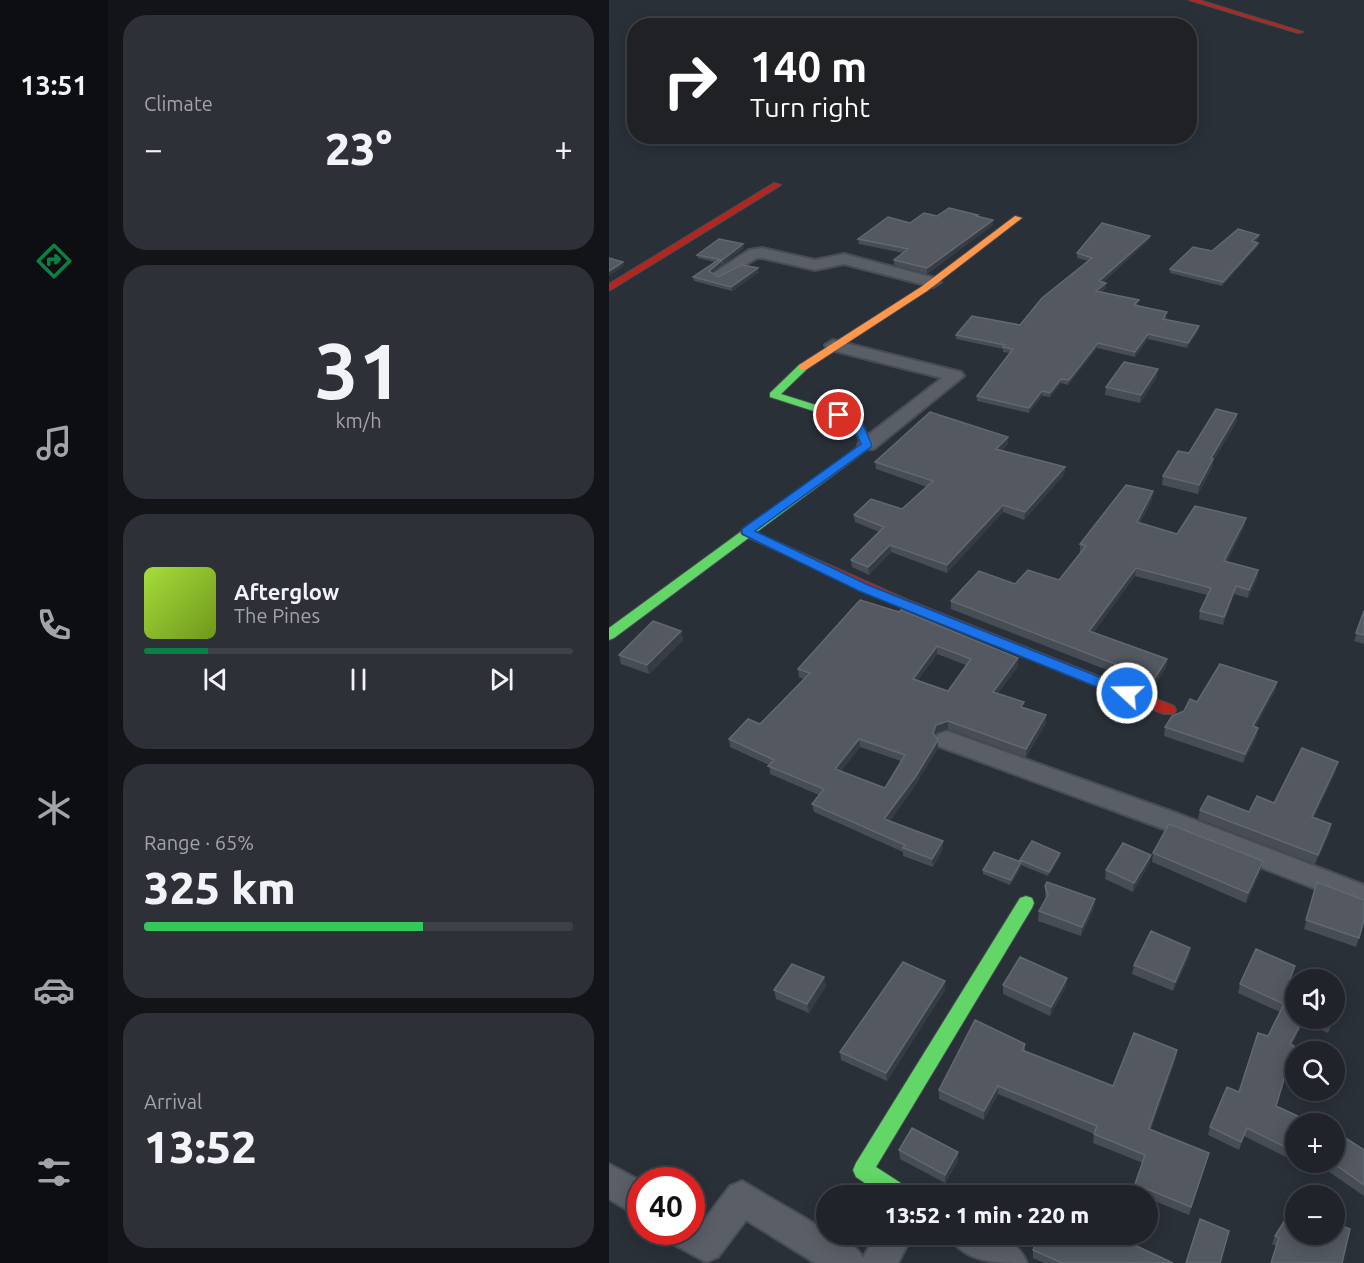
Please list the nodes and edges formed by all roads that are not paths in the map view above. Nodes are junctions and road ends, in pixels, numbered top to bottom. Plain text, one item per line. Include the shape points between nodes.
1 (1192, 0) edge
2 (1300, 32) dead end
3 (777, 185) dead end
4 (1018, 218) dead end
5 (720, 274) edge
6 (933, 282) junction
7 (609, 288) edge
8 (833, 345) junction
9 (867, 445) junction
10 (746, 532) junction
11 (609, 635) edge
12 (1169, 710) dead end
13 (947, 740) dead end
14 (1364, 897) edge
15 (1026, 903) dead end
16 (609, 1180) edge
17 (886, 1185) edge
18 (627, 1192) edge
19 (705, 1244) edge
20 (889, 1245) edge
21 (982, 1245) edge
22 (847, 1263) edge
23 (878, 1263) edge
24 (1010, 1263) edge

1 - 2 street
3 - 7 street
4 - 6 street via 976,254
5 - 6 street via 754,252 815,265 844,259
6 - 8 street
8 - 9 street via 788,378 774,395 856,421
8 - 9 street via 955,375
9 - 10 street
10 - 11 street
10 - 12 street via 935,619
13 - 14 street
15 - 17 street via 863,1170
16 - 18 street
19 - 22 street via 742,1198
20 - 23 street
21 - 24 street

